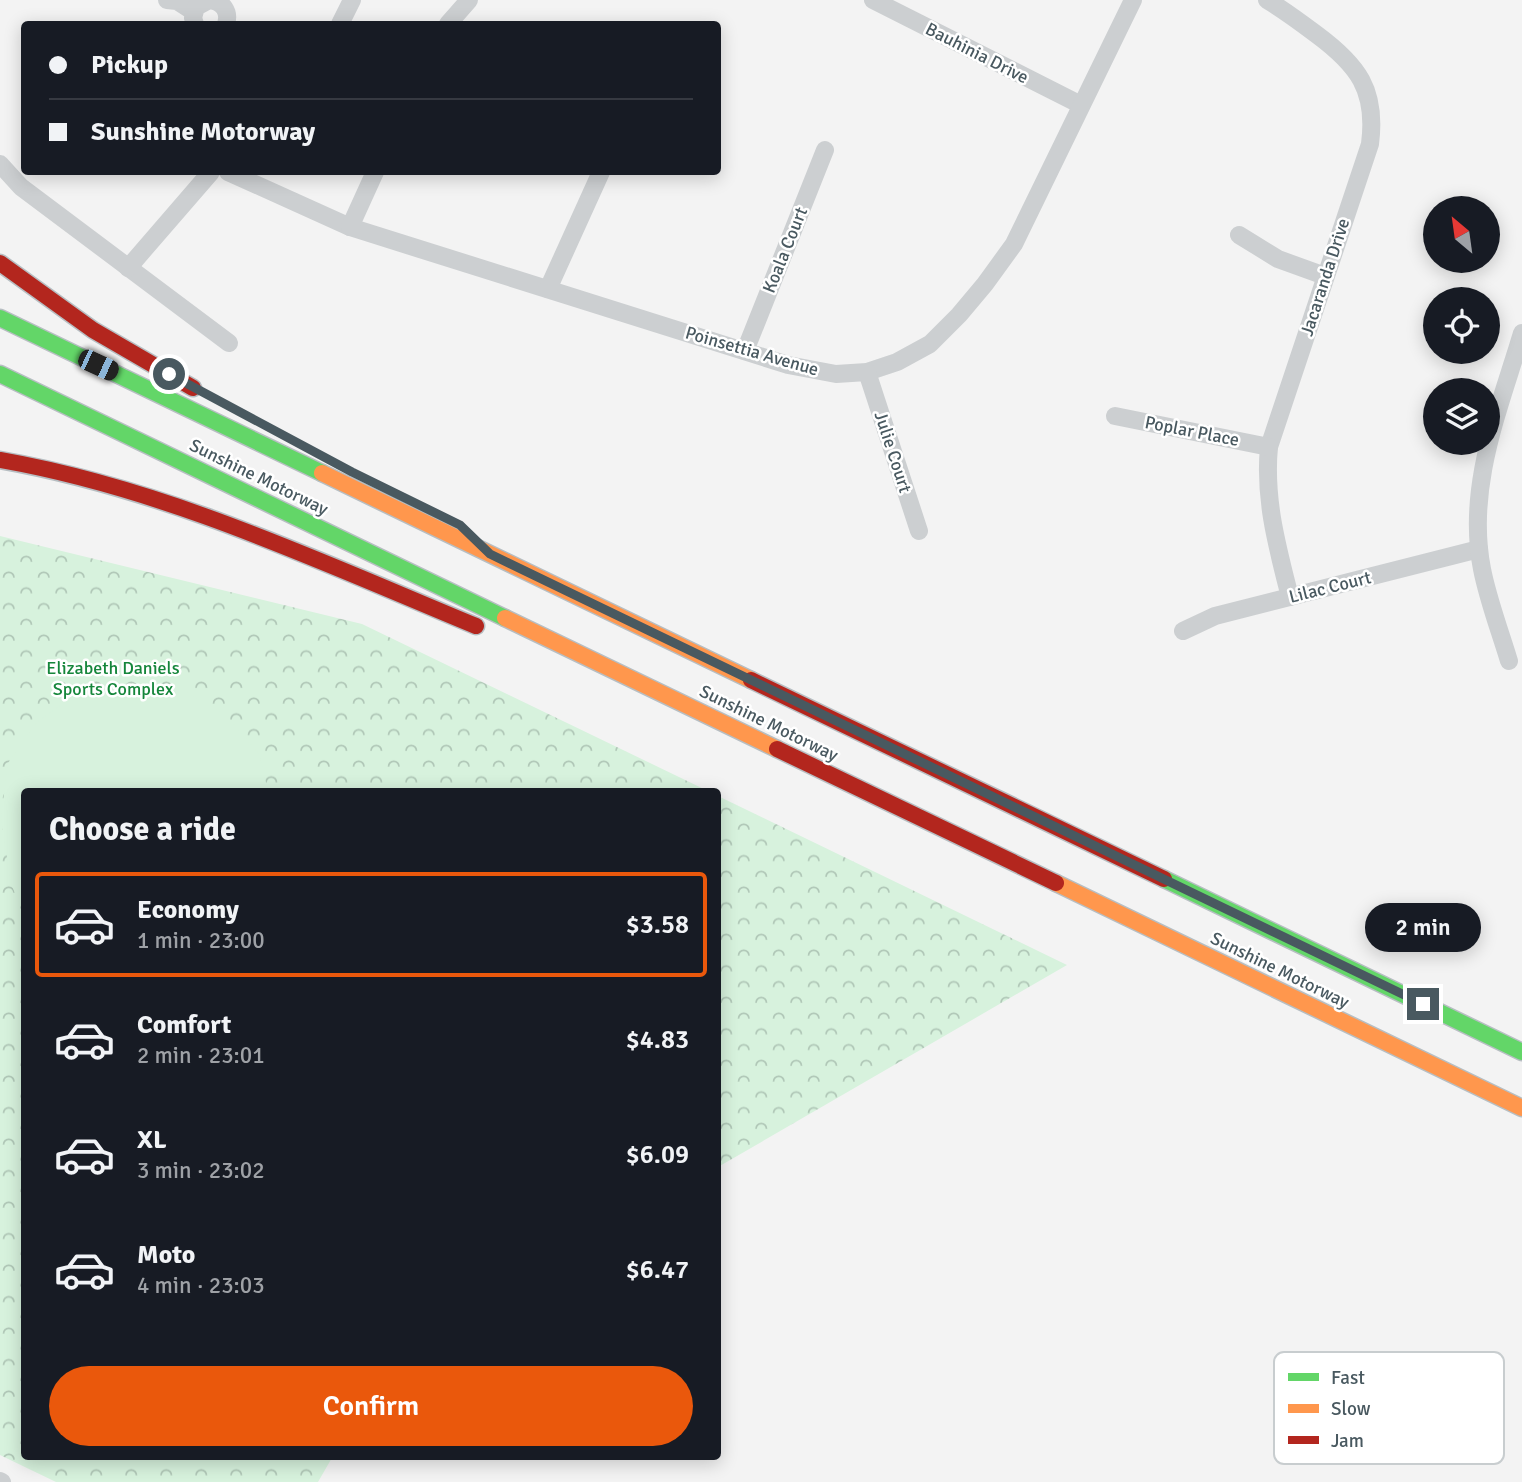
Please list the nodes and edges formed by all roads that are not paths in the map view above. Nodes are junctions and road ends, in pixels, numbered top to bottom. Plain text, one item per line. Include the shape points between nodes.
1 (167, 0) edge
2 (215, 0) edge
3 (352, 0) edge
4 (469, 0) edge
5 (873, 0) edge
6 (1133, 0) edge
7 (1267, 0) edge
8 (195, 18) edge
9 (228, 21) edge
10 (342, 21) edge
11 (451, 21) edge
12 (1082, 106) junction
13 (825, 149) dead end
14 (0, 164) edge
15 (208, 175) edge
16 (235, 175) edge
17 (374, 175) edge
18 (600, 175) edge
19 (350, 227) junction
20 (1239, 235) dead end
21 (0, 262) edge
22 (128, 268) junction
23 (1325, 276) junction
24 (548, 289) junction
25 (0, 318) edge
26 (1522, 333) edge
27 (229, 343) dead end
28 (745, 351) junction
29 (867, 372) junction
30 (0, 374) edge
31 (205, 394) dead end
32 (1115, 416) dead end
33 (303, 446) dead end
34 (1269, 447) junction
35 (0, 460) edge
36 (919, 531) dead end
37 (1479, 549) junction
38 (490, 554) junction
39 (1290, 597) junction
40 (486, 630) dead end
41 (1183, 631) dead end
42 (545, 655) dead end
43 (1509, 661) dead end
44 (626, 676) junction
45 (1522, 1052) edge
46 (1522, 1108) edge

1 - 8 street via 177,1
2 - 8 street via 200,4
2 - 9 street via 227,11
3 - 10 street
4 - 11 street
5 - 12 street, Bauhinia Drive
6 - 12 street, Poinsettia Avenue
7 - 23 street, Jacaranda Drive via 1345,56 1364,84 1371,106 1370,144
12 - 29 street, Poinsettia Avenue via 1014,244 985,285 930,344
13 - 28 street, Koala Court
14 - 22 street via 21,187
15 - 22 street
16 - 19 street, Poinsettia Avenue
17 - 19 street
18 - 24 street
19 - 24 street, Poinsettia Avenue
20 - 23 street via 1278,259
21 - 31 highway via 96,331
22 - 27 street
23 - 34 street, Jacaranda Drive
24 - 28 street, Poinsettia Avenue
25 - 38 highway, Sunshine Motorway
26 - 37 street via 1487,446 1479,499
28 - 29 street, Poinsettia Avenue via 836,374
29 - 36 street, Julie Court
30 - 44 highway, Sunshine Motorway
32 - 34 street, Poplar Place
33 - 38 highway via 460,525
34 - 39 street, Jacaranda Drive via 1269,507
35 - 40 highway via 77,475 165,501
37 - 39 street, Lilac Court
37 - 43 street
38 - 45 highway, Sunshine Motorway
39 - 41 street, Lilac Court via 1215,616
42 - 44 highway via 592,675
44 - 46 highway, Sunshine Motorway

